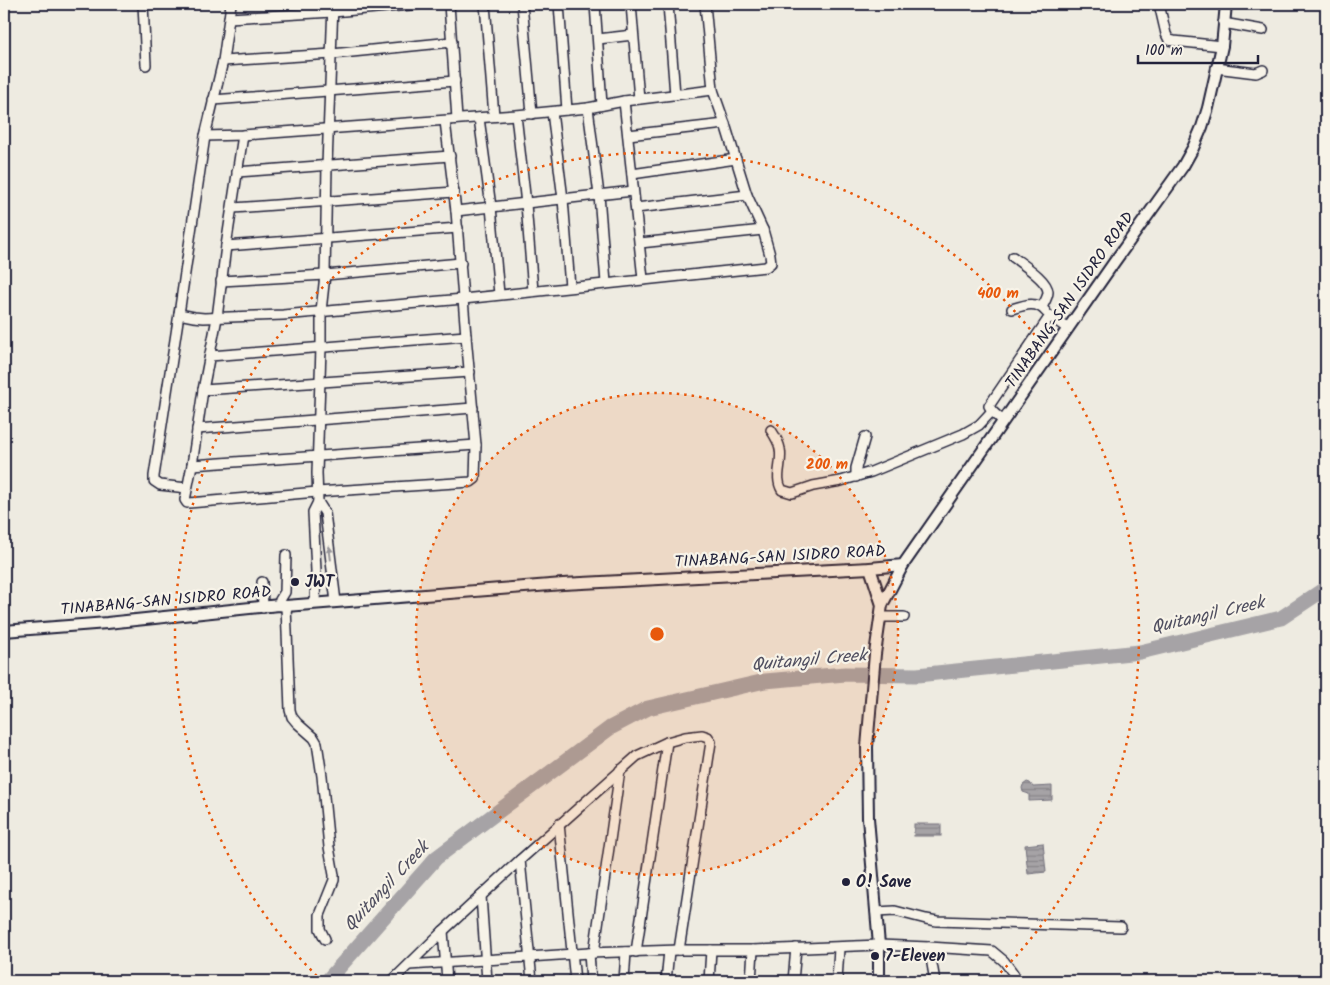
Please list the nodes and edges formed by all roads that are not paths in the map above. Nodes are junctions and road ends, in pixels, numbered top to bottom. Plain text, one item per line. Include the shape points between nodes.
1 (143, 4) edge
2 (231, 4) edge
3 (421, 4) edge
4 (449, 4) edge
5 (485, 4) edge
6 (522, 4) edge
7 (559, 4) edge
8 (595, 4) edge
9 (631, 4) edge
10 (668, 4) edge
11 (705, 4) edge
12 (1159, 4) edge
13 (1226, 4) edge
14 (333, 8) edge
15 (229, 18) junction
16 (1223, 24) junction
17 (1263, 30) dead end
18 (633, 35) junction
19 (598, 39) junction
20 (452, 42) junction
21 (1222, 46) junction
22 (332, 54) junction
23 (223, 61) junction
24 (146, 64) dead end
25 (1216, 68) junction
26 (1263, 70) dead end
27 (455, 81) junction
28 (713, 90) junction
29 (330, 91) junction
30 (675, 95) junction
31 (639, 99) junction
32 (213, 100) junction
33 (624, 101) junction
34 (602, 105) junction
35 (588, 108) junction
36 (567, 110) junction
37 (552, 112) junction
38 (532, 114) junction
39 (516, 115) junction
40 (494, 116) junction
41 (479, 118) junction
42 (457, 119) junction
43 (444, 121) junction
44 (725, 124) junction
45 (329, 128) junction
46 (243, 135) junction
47 (628, 135) junction
48 (205, 136) junction
49 (450, 156) junction
50 (736, 159) junction
51 (327, 165) junction
52 (237, 172) junction
53 (632, 174) junction
54 (633, 191) junction
55 (454, 192) junction
56 (747, 194) junction
57 (599, 195) junction
58 (563, 199) junction
59 (326, 201) junction
60 (526, 204) junction
61 (491, 207) junction
62 (232, 208) junction
63 (636, 208) junction
64 (456, 211) junction
65 (458, 228) junction
66 (763, 230) junction
67 (326, 238) junction
68 (640, 243) junction
69 (226, 246) junction
70 (1013, 257) dead end
71 (460, 263) junction
72 (324, 275) junction
73 (643, 279) junction
74 (221, 281) junction
75 (606, 283) junction
76 (570, 287) junction
77 (534, 291) junction
78 (499, 294) junction
79 (463, 298) junction
80 (1042, 307) junction
81 (1012, 309) dead end
82 (321, 311) junction
83 (179, 314) junction
84 (1050, 316) junction
85 (216, 318) junction
86 (1068, 329) junction
87 (466, 336) junction
88 (322, 347) junction
89 (210, 356) junction
90 (470, 372) junction
91 (320, 383) junction
92 (203, 390) junction
93 (473, 408) junction
94 (992, 412) junction
95 (319, 420) junction
96 (1003, 421) junction
97 (197, 429) junction
98 (771, 430) dead end
99 (865, 437) dead end
100 (476, 445) junction
101 (317, 456) junction
102 (192, 465) junction
103 (856, 477) junction
104 (186, 488) junction
105 (317, 492) junction
106 (318, 502) junction
107 (286, 555) dead end
108 (902, 565) junction
109 (870, 568) junction
110 (262, 582) dead end
111 (336, 602) junction
112 (315, 603) junction
113 (882, 605) junction
114 (282, 606) junction
115 (263, 608) junction
116 (881, 617) junction
117 (904, 617) dead end
118 (4, 631) edge
119 (667, 742) junction
120 (620, 770) junction
121 (559, 824) junction
122 (520, 860) junction
123 (481, 896) junction
124 (876, 912) junction
125 (1121, 927) dead end
126 (443, 931) junction
127 (325, 939) dead end
128 (879, 946) junction
129 (929, 947) junction
130 (796, 948) junction
131 (839, 948) junction
132 (679, 950) junction
133 (711, 950) junction
134 (753, 950) junction
135 (669, 951) junction
136 (626, 952) junction
137 (636, 952) junction
138 (592, 953) junction
139 (573, 954) junction
140 (530, 956) junction
141 (486, 959) junction
142 (446, 962) junction
143 (409, 965) junction
144 (402, 977) edge
145 (392, 981) edge
146 (446, 981) edge
147 (488, 981) edge
148 (532, 981) edge
149 (575, 981) edge
150 (591, 981) edge
151 (624, 981) edge
152 (666, 981) edge
153 (709, 981) edge
154 (751, 981) edge
155 (794, 981) edge
156 (837, 981) edge
157 (879, 981) edge
158 (935, 981) edge
159 (1017, 981) edge

1 - 24 street
2 - 15 street
3 - 14 street
4 - 20 street
5 - 40 street
6 - 38 street
7 - 36 street
8 - 19 street
9 - 18 street
10 - 30 street
11 - 28 street
12 - 21 street via 1169,40
13 - 16 street, TINABANG-SAN ISIDRO ROAD
14 - 15 street
14 - 22 street
15 - 23 street
16 - 17 street
16 - 21 street, TINABANG-SAN ISIDRO ROAD
18 - 19 street
18 - 31 street
19 - 34 street
20 - 22 street
20 - 27 street
21 - 25 street, TINABANG-SAN ISIDRO ROAD
22 - 23 street
22 - 29 street
23 - 32 street
25 - 26 street via 1256,73
25 - 86 street, TINABANG-SAN ISIDRO ROAD via 1208,108 1193,148
27 - 29 street
27 - 42 street
28 - 30 street
28 - 44 street
29 - 32 street
29 - 45 street
30 - 31 street
31 - 33 street
32 - 48 street
33 - 34 street
33 - 47 street
34 - 35 street
35 - 36 street
35 - 57 street
36 - 37 street
37 - 38 street
37 - 58 street
38 - 39 street
39 - 40 street
39 - 60 street
40 - 41 street
41 - 42 street
41 - 61 street
42 - 43 street
43 - 45 street
43 - 49 street
44 - 47 street
44 - 50 street
45 - 46 street
45 - 51 street
46 - 48 street
46 - 52 street
47 - 53 street
48 - 83 street
49 - 51 street
49 - 55 street
50 - 53 street
50 - 56 street
51 - 52 street
51 - 59 street
52 - 62 street
53 - 54 street
54 - 57 street
54 - 63 street
55 - 59 street
55 - 64 street
56 - 63 street
56 - 66 street
57 - 58 street
57 - 75 street
58 - 60 street
58 - 76 street
59 - 62 street
59 - 67 street
60 - 61 street
60 - 77 street
61 - 64 street
61 - 78 street
62 - 69 street
63 - 68 street
64 - 65 street
65 - 67 street
65 - 71 street
66 - 68 street
66 - 73 street via 771,260 766,267
67 - 69 street
67 - 72 street
68 - 73 street
69 - 74 street
70 - 80 street via 1045,286 1048,292
71 - 72 street
71 - 79 street
72 - 74 street
72 - 82 street
73 - 75 street
74 - 85 street
75 - 76 street
76 - 77 street
77 - 78 street
78 - 79 street
79 - 82 street
79 - 87 street
80 - 81 street via 1033,304
80 - 84 street
82 - 85 street
82 - 88 street
83 - 85 street
83 - 104 street via 154,481 160,485
84 - 86 street
84 - 94 street via 989,406
85 - 89 street
86 - 96 street, TINABANG-SAN ISIDRO ROAD
87 - 88 street
87 - 90 street
88 - 89 street
88 - 91 street
89 - 92 street
90 - 91 street
90 - 93 street
91 - 92 street
91 - 95 street
92 - 97 street
93 - 95 street
93 - 100 street
94 - 96 street
94 - 103 street via 963,434
95 - 97 street
95 - 101 street
96 - 108 street, TINABANG-SAN ISIDRO ROAD
97 - 102 street
98 - 103 street via 780,449 778,480 782,490 792,493
99 - 103 street
100 - 101 street
100 - 105 street via 476,476 471,482
101 - 102 street
101 - 105 street
102 - 104 street
104 - 105 street via 187,503
105 - 106 street
111 -> 106 street via 325,513
106 - 112 street via 313,512
107 - 114 street
108 - 109 street, TINABANG-SAN ISIDRO ROAD
108 - 113 street
109 - 111 street, TINABANG-SAN ISIDRO ROAD via 563,584
109 - 113 street
110 - 115 street
111 - 112 street, TINABANG-SAN ISIDRO ROAD
112 - 114 street, TINABANG-SAN ISIDRO ROAD
113 - 116 street
114 - 115 street, TINABANG-SAN ISIDRO ROAD
114 - 127 street via 290,710 292,717 317,744 322,776 334,870 334,880 320,915 320,929
115 - 118 street, TINABANG-SAN ISIDRO ROAD
116 - 117 street
116 - 124 street via 867,747 868,818
119 - 120 street via 637,756
119 - 132 street via 702,735 710,742
119 - 137 street
120 - 121 street
120 - 138 street
121 - 122 street
121 - 139 street
122 - 123 street
122 - 140 street
123 - 126 street
123 - 141 street
124 - 125 street via 895,911 937,921
124 - 128 street
126 - 142 street
126 - 143 street
128 - 129 street
128 - 131 street
128 - 157 street
129 - 158 street
129 - 159 street via 992,951 1004,961
130 - 131 street
130 - 134 street
130 - 155 street
131 - 156 street
132 - 133 street
132 - 135 street
133 - 134 street
133 - 153 street
134 - 154 street
135 - 137 street
135 - 152 street
136 - 137 street
136 - 138 street
136 - 151 street
138 - 139 street
138 - 150 street
139 - 140 street
139 - 149 street
140 - 141 street
140 - 148 street
141 - 142 street
141 - 147 street
142 - 143 street
142 - 146 street
143 - 144 street
144 - 145 street

